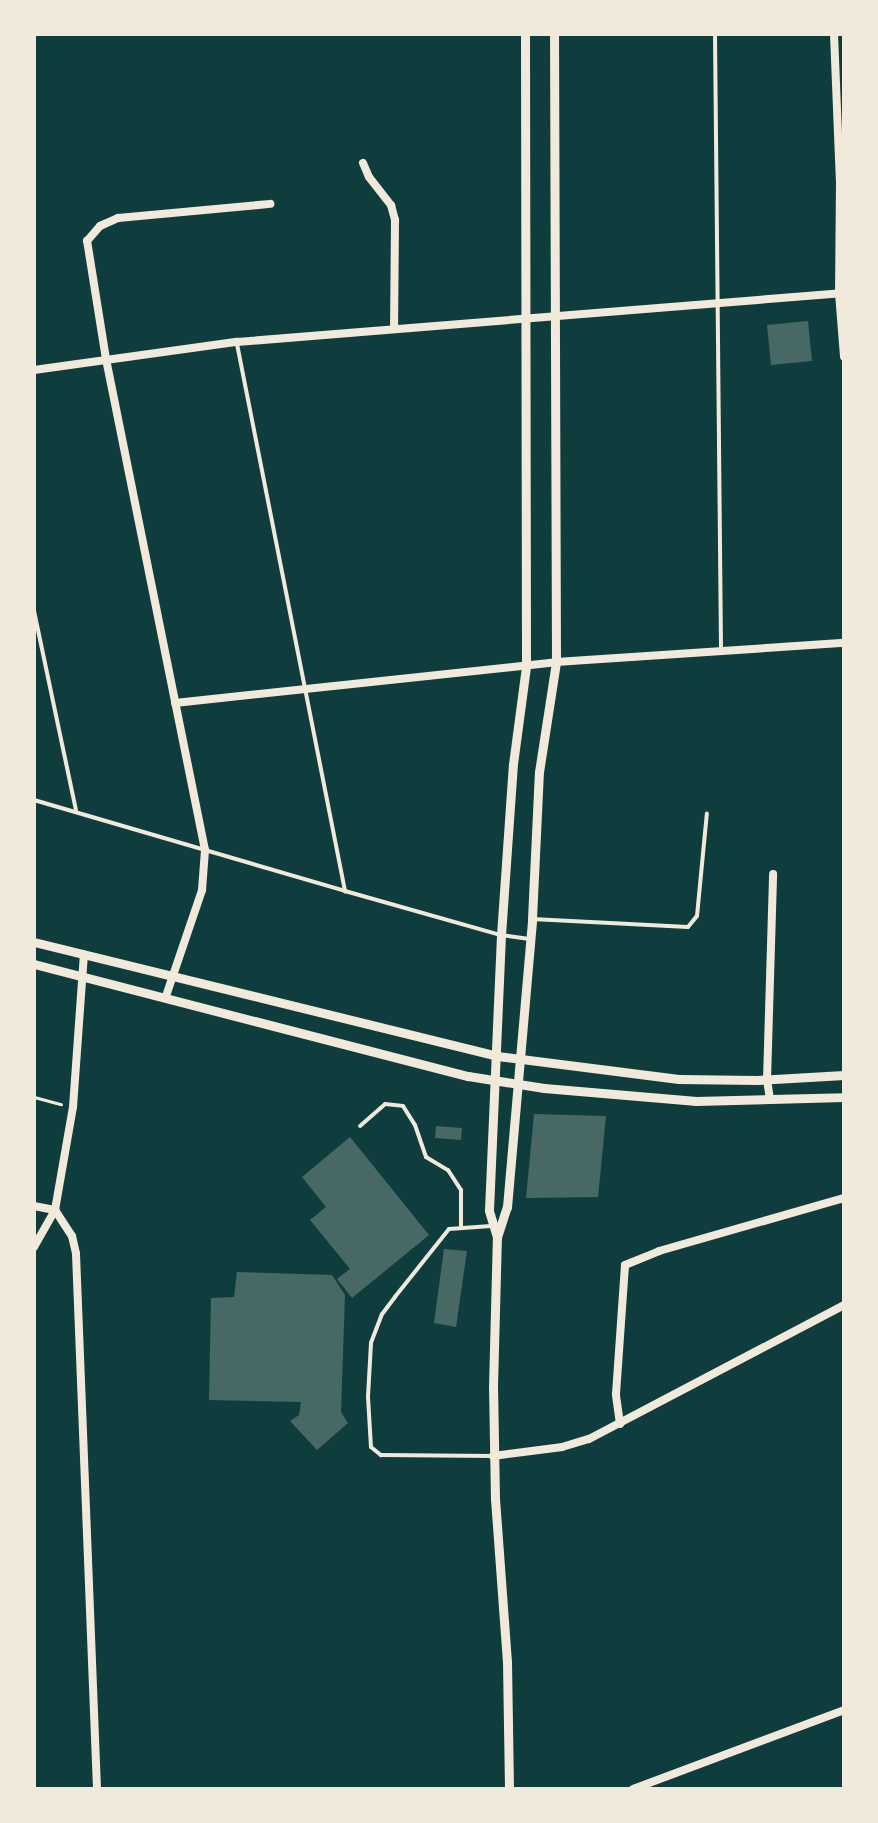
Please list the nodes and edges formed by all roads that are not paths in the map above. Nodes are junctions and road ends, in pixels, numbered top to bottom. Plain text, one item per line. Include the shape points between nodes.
1 (525, 34) edge
2 (554, 34) edge
3 (715, 34) edge
4 (834, 34) edge
5 (363, 163) dead end
6 (842, 182) edge
7 (270, 204) dead end
8 (841, 293) edge
9 (718, 303) junction
10 (557, 317) junction
11 (527, 319) junction
12 (394, 328) junction
13 (237, 342) junction
14 (844, 357) edge
15 (106, 359) junction
16 (34, 370) edge
17 (34, 611) edge
18 (844, 643) edge
19 (721, 651) junction
20 (556, 662) junction
21 (526, 666) junction
22 (303, 689) junction
23 (175, 703) junction
24 (34, 800) edge
25 (76, 810) junction
26 (707, 813) dead end
27 (205, 850) junction
28 (773, 874) dead end
29 (345, 891) junction
30 (532, 919) junction
31 (501, 935) junction
32 (530, 939) junction
33 (34, 942) edge
34 (84, 954) junction
35 (34, 964) edge
36 (85, 976) junction
37 (171, 978) junction
38 (166, 996) junction
39 (497, 1056) junction
40 (519, 1059) junction
41 (844, 1075) edge
42 (495, 1080) junction
43 (767, 1080) junction
44 (517, 1083) junction
45 (844, 1097) edge
46 (770, 1099) junction
47 (360, 1126) dead end
48 (844, 1198) edge
49 (34, 1206) edge
50 (55, 1210) junction
51 (498, 1226) junction
52 (461, 1228) junction
53 (34, 1247) edge
54 (844, 1305) edge
55 (620, 1424) junction
56 (493, 1456) junction
57 (844, 1710) edge
58 (97, 1789) edge
59 (509, 1789) edge
60 (633, 1789) edge

1 - 11 street
2 - 10 street
3 - 9 lane
4 - 6 street
5 - 12 street via 395,220
6 - 8 street
7 - 15 street via 118,218 93,231 87,241
8 - 9 street
8 - 14 street
9 - 10 street
9 - 19 lane
10 - 11 street
10 - 20 street
11 - 12 street
11 - 21 street
12 - 13 street
13 - 15 street
13 - 22 lane
15 - 16 street
15 - 23 street
17 - 25 lane
18 - 19 street
19 - 20 street
20 - 21 street
20 - 30 street via 539,772
21 - 22 street
21 - 31 street
22 - 23 street
22 - 29 lane
23 - 27 street
24 - 25 lane
25 - 27 lane
26 - 30 lane via 697,916 688,927
27 - 29 lane
27 - 37 street via 202,890
28 - 43 street
29 - 31 lane
30 - 32 street
31 - 32 lane
31 - 39 street
32 - 40 street
33 - 34 street
34 - 36 street
34 - 37 street
35 - 36 street
36 - 38 street
36 - 50 street via 73,1107
37 - 38 street
37 - 39 street
38 - 42 street
39 - 40 street
39 - 42 street
40 - 43 street via 679,1079
40 - 44 street
41 - 43 street
42 - 44 street
42 - 51 street via 489,1210
43 - 46 street
44 - 46 street via 683,1100
44 - 51 street via 507,1207
45 - 46 street
47 - 52 lane via 385,1104 403,1106 426,1157 448,1170 459,1186
48 - 55 street via 625,1265 616,1394
49 - 50 street
50 - 53 street
50 - 58 street via 69,1228 76,1254
51 - 52 lane
51 - 56 street
52 - 56 lane via 442,1236 375,1328 368,1397 371,1447 390,1457
54 - 55 street
55 - 56 street via 577,1444
56 - 59 street via 507,1662
57 - 60 street

